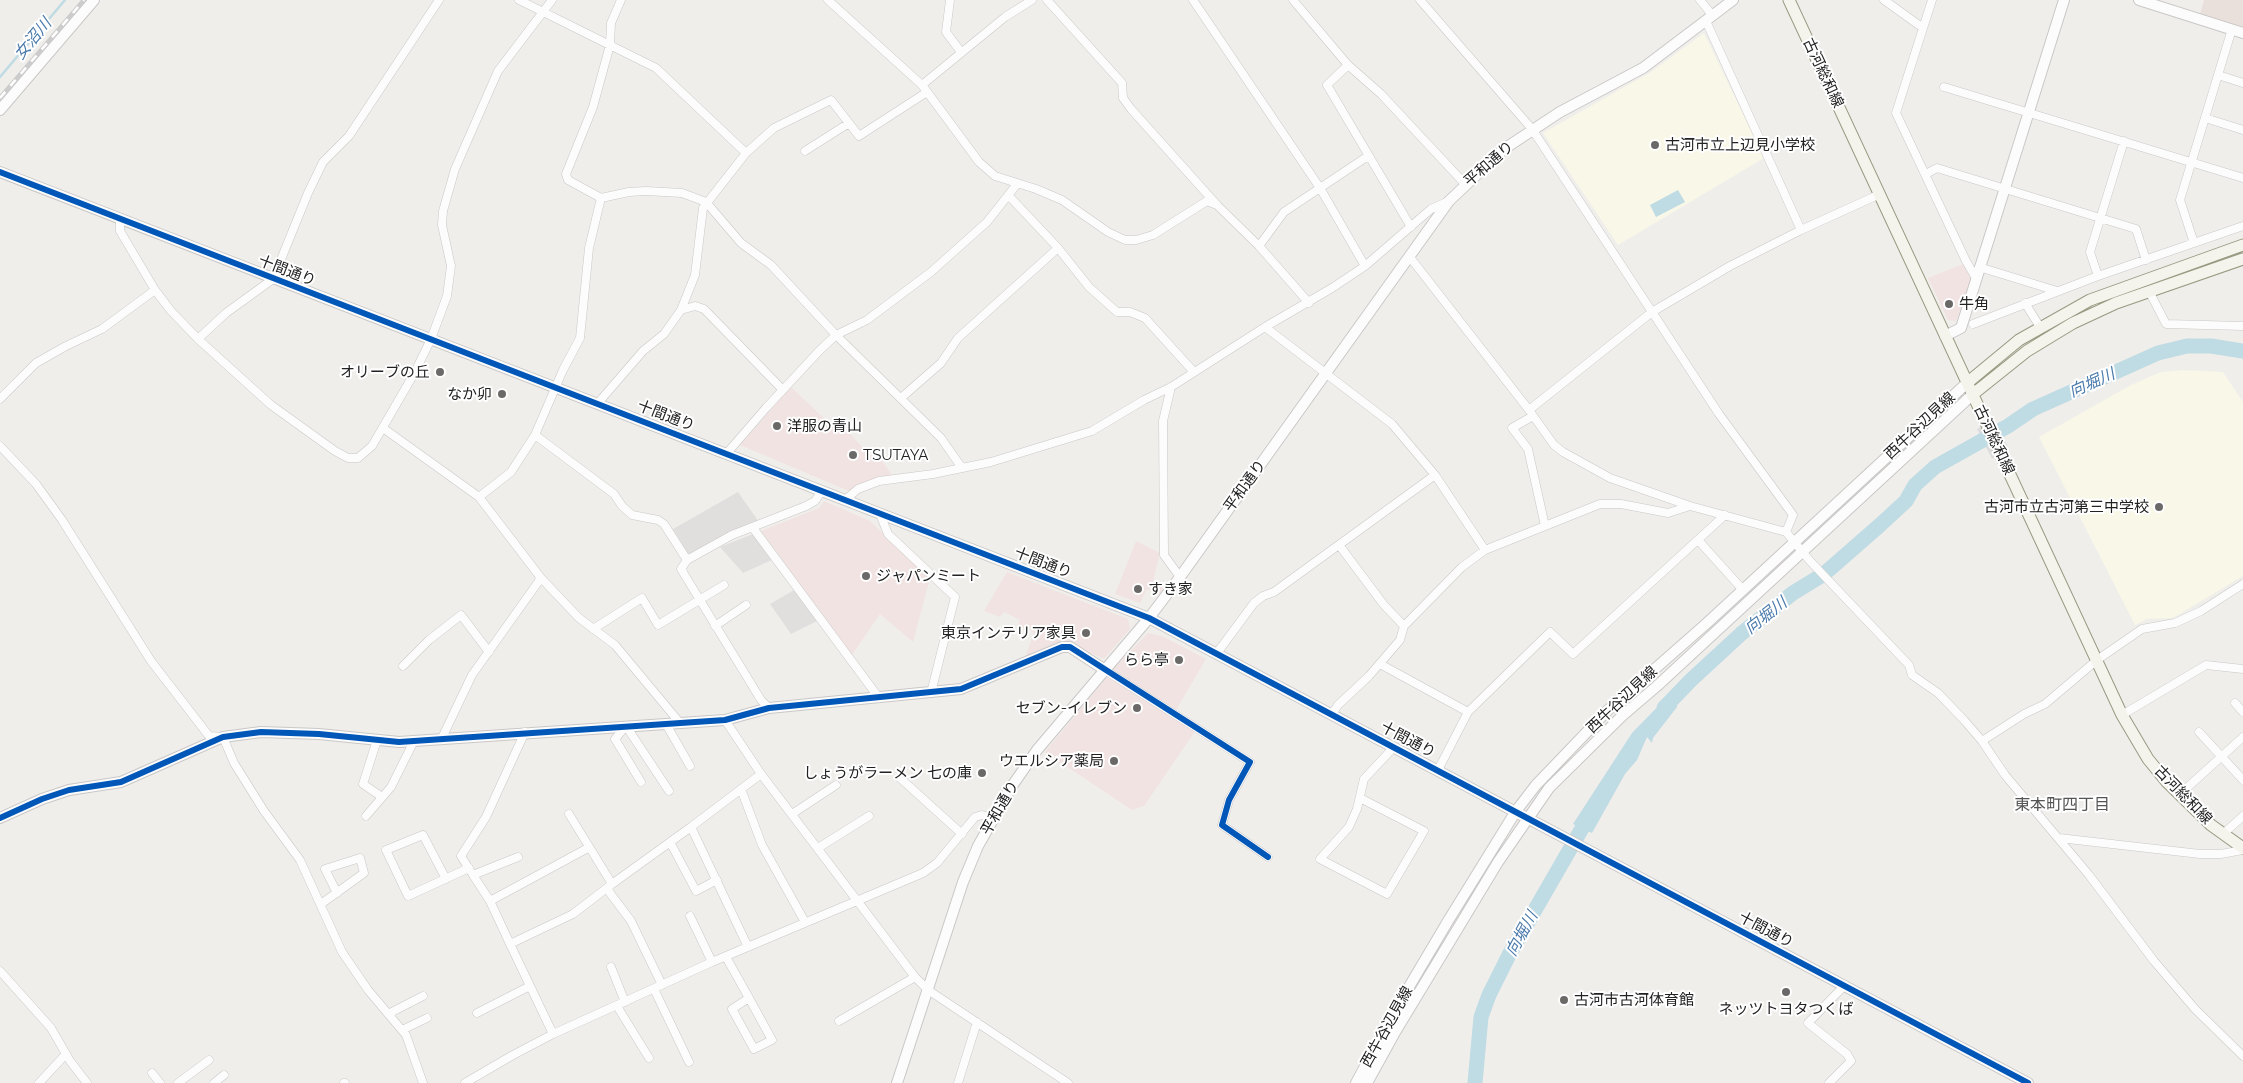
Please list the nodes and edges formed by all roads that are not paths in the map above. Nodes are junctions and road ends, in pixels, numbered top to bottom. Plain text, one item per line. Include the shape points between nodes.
1 (94, 0) edge
2 (439, 0) edge
3 (519, 0) edge
4 (552, 0) edge
5 (620, 0) edge
6 (828, 0) edge
7 (950, 0) edge
8 (1032, 0) edge
9 (1046, 0) edge
10 (1193, 0) edge
11 (1293, 0) edge
12 (1420, 0) edge
13 (1700, 0) edge
14 (1732, 0) edge
15 (1789, 0) edge
16 (1884, 0) edge
17 (1932, 0) edge
18 (2064, 0) edge
19 (2138, 0) edge
20 (544, 11) junction
21 (1709, 18) junction
22 (1923, 28) junction
23 (2232, 29) junction
24 (2243, 33) edge
25 (610, 45) junction
26 (961, 52) junction
27 (1348, 64) junction
28 (2218, 75) junction
29 (2243, 82) edge
30 (1944, 87) dead end
31 (925, 88) junction
32 (0, 110) edge
33 (2028, 112) junction
34 (2205, 118) junction
35 (849, 123) junction
36 (1532, 129) junction
37 (2243, 130) edge
38 (2124, 141) junction
39 (805, 150) dead end
40 (746, 153) junction
41 (1368, 156) junction
42 (2191, 162) junction
43 (0, 172) edge
44 (1926, 174) junction
45 (2243, 178) edge
46 (1017, 184) junction
47 (1465, 184) junction
48 (1320, 188) junction
49 (2004, 190) junction
50 (1880, 194) junction
51 (1009, 196) junction
52 (601, 198) junction
53 (1449, 201) junction
54 (706, 202) junction
55 (1217, 205) junction
56 (2100, 217) junction
57 (120, 219) junction
58 (2243, 226) edge
59 (1411, 227) junction
60 (1801, 230) junction
61 (2194, 243) junction
62 (2243, 245) edge
63 (1259, 246) junction
64 (1058, 248) junction
65 (1409, 256) junction
66 (2243, 259) edge
67 (2146, 260) junction
68 (1365, 266) junction
69 (1979, 267) junction
70 (2098, 276) junction
71 (1976, 278) junction
72 (273, 279) junction
73 (155, 290) junction
74 (2057, 291) junction
75 (2149, 291) junction
76 (1309, 302) junction
77 (2025, 303) junction
78 (681, 310) junction
79 (1652, 312) junction
80 (1973, 324) dead end
81 (2243, 326) edge
82 (1265, 327) junction
83 (2040, 327) junction
84 (836, 335) junction
85 (1945, 336) junction
86 (198, 339) junction
87 (431, 339) junction
88 (1194, 372) junction
89 (1325, 374) junction
90 (1967, 382) junction
91 (557, 387) junction
92 (1171, 387) junction
93 (783, 390) junction
94 (1972, 395) junction
95 (901, 398) junction
96 (0, 400) edge
97 (598, 403) junction
98 (1531, 413) junction
99 (383, 428) junction
100 (535, 435) junction
101 (0, 446) edge
102 (727, 454) junction
103 (962, 468) junction
104 (1435, 475) junction
105 (822, 491) junction
106 (478, 497) junction
107 (845, 500) junction
108 (1690, 506) junction
109 (880, 514) junction
110 (1725, 516) junction
111 (1546, 526) junction
112 (753, 528) junction
113 (1786, 532) junction
114 (1698, 540) junction
115 (1793, 543) junction
116 (1338, 545) junction
117 (1485, 550) junction
118 (1802, 552) junction
119 (687, 560) junction
120 (1180, 577) junction
121 (541, 578) junction
122 (724, 584) dead end
123 (2243, 584) edge
124 (1743, 590) junction
125 (700, 600) junction
126 (746, 605) dead end
127 (1149, 618) junction
128 (716, 626) junction
129 (1404, 626) junction
130 (593, 629) junction
131 (489, 652) junction
132 (1217, 653) junction
133 (2097, 660) junction
134 (1380, 664) junction
135 (403, 666) dead end
136 (2243, 669) edge
137 (1105, 670) junction
138 (931, 693) junction
139 (880, 698) junction
140 (2235, 703) dead end
141 (769, 708) junction
142 (1468, 712) junction
143 (2243, 712) edge
144 (1332, 714) junction
145 (2122, 715) junction
146 (724, 720) junction
147 (680, 723) junction
148 (666, 724) junction
149 (626, 726) junction
150 (526, 732) junction
151 (2199, 732) dead end
152 (223, 737) junction
153 (2243, 737) edge
154 (378, 740) junction
155 (441, 740) junction
156 (414, 741) junction
157 (1982, 742) junction
158 (1394, 747) junction
159 (2222, 757) junction
160 (690, 766) dead end
161 (1438, 770) junction
162 (761, 774) junction
163 (900, 778) dead end
164 (2243, 780) edge
165 (641, 782) dead end
166 (836, 785) dead end
167 (741, 789) junction
168 (668, 791) dead end
169 (2179, 795) junction
170 (382, 797) junction
171 (1360, 798) junction
172 (1516, 811) junction
173 (569, 814) dead end
174 (792, 814) junction
175 (366, 816) dead end
176 (869, 816) dead end
177 (2243, 816) edge
178 (1528, 817) junction
179 (0, 818) edge
180 (992, 818) junction
181 (691, 827) junction
182 (962, 834) junction
183 (2223, 834) junction
184 (2059, 838) junction
185 (670, 842) junction
186 (588, 848) junction
187 (818, 848) junction
188 (2243, 849) edge
189 (518, 857) dead end
190 (1268, 857) dead end
191 (471, 872) junction
192 (446, 879) junction
193 (717, 880) junction
194 (610, 886) junction
195 (337, 893) junction
196 (857, 900) junction
197 (490, 901) junction
198 (321, 904) junction
199 (690, 916) dead end
200 (805, 922) junction
201 (510, 944) junction
202 (748, 947) junction
203 (726, 956) junction
204 (712, 962) junction
205 (611, 967) dead end
206 (0, 971) edge
207 (915, 977) junction
208 (662, 985) junction
209 (530, 986) junction
210 (1845, 986) junction
211 (654, 989) junction
212 (928, 990) junction
213 (423, 996) dead end
214 (749, 998) junction
215 (625, 1002) junction
216 (617, 1006) junction
217 (477, 1013) dead end
218 (388, 1014) junction
219 (426, 1018) dead end
220 (839, 1021) dead end
221 (977, 1022) junction
222 (402, 1030) junction
223 (553, 1034) junction
224 (66, 1054) junction
225 (2243, 1056) edge
226 (649, 1058) dead end
227 (209, 1060) dead end
228 (689, 1062) dead end
229 (152, 1073) dead end
230 (224, 1075) dead end
231 (40, 1083) edge
232 (87, 1083) edge
233 (160, 1083) edge
234 (178, 1083) edge
235 (214, 1083) edge
236 (423, 1083) edge
237 (465, 1083) edge
238 (897, 1083) edge
239 (958, 1083) edge
240 (1068, 1083) edge
241 (1356, 1083) edge
242 (1367, 1083) edge
243 (1829, 1083) edge
244 (2028, 1083) edge

1 - 32 street
2 - 72 street via 349,136 323,162
3 - 20 street
4 - 20 street
5 - 25 street via 611,23
6 - 31 street
7 - 26 street via 946,32
8 - 26 street
9 - 55 street via 1122,83 1123,98 1131,109
10 - 48 street
11 - 27 street
12 - 36 street
13 - 21 street
14 - 21 street, 平和通り
15 - 50 main road, 古河総和線
16 - 22 street
17 - 22 street
18 - 33 street
19 - 23 street
20 - 25 street
20 - 87 street via 498,71 455,169 442,225 451,266 447,296
21 - 36 street, 平和通り via 1643,68
21 - 60 street
22 - 44 street via 1896,113
23 - 24 street
23 - 28 street
25 - 40 street via 656,68
25 - 52 street via 593,107 566,174 568,180
26 - 31 street
27 - 41 street via 1327,85
27 - 47 street via 1381,94
28 - 29 street
28 - 34 street
30 - 33 street
31 - 35 street via 859,136
31 - 46 street via 979,162 995,176
33 - 38 street
33 - 49 street
34 - 37 street
34 - 42 street
35 - 39 street
35 - 40 street via 830,100 774,128
36 - 47 street, 平和通り
36 - 79 street
38 - 42 street
38 - 56 street
40 - 54 street
41 - 48 street
41 - 59 street
42 - 45 street
42 - 61 street via 2180,200
43 - 57 street, 十間通り
44 - 49 street via 1937,168
44 - 71 street
46 - 51 street
46 - 55 street via 1062,200 1125,240 1153,235 1207,201
47 - 53 street, 平和通り
48 - 63 street via 1284,212
48 - 68 street
49 - 56 street
49 - 69 street
50 - 60 street
50 - 85 main road, 古河総和線
51 - 64 street
51 - 84 street via 968,240 932,272 867,320
52 - 54 street via 646,191 682,193
52 - 91 street via 594,218 580,338
53 - 59 street via 1432,209
53 - 65 street, 平和通り
54 - 78 street via 702,208 695,275
54 - 84 street via 741,243 771,265
55 - 63 street
56 - 67 street via 2136,229
56 - 70 street via 2090,252
57 - 72 street, 十間通り
57 - 73 street via 120,231
58 - 61 street
59 - 68 street
60 - 79 street via 1730,266
61 - 67 street
62 - 83 main road via 2111,291
63 - 76 street
64 - 88 street via 1089,287 1117,312 1130,312 1145,318
64 - 95 street via 958,338 941,363
65 - 89 street, 平和通り
65 - 98 street
66 - 75 main road
67 - 70 street
68 - 76 street
69 - 71 street
69 - 74 street
70 - 74 street
71 - 85 street via 1961,328
72 - 86 street via 226,313
72 - 87 street, 十間通り
73 - 86 street
73 - 96 street via 102,329 36,363
74 - 77 street
75 - 81 street via 2166,324
75 - 94 main road via 2098,311 2049,337 2006,366
76 - 82 street
77 - 80 street
77 - 83 street
78 - 93 street via 695,306 704,309
78 - 97 street via 664,334 643,351
79 - 98 street
79 - 113 street via 1719,414 1793,515
82 - 88 street
82 - 89 street
83 - 90 main road
84 - 93 street
84 - 95 street
85 - 90 main road, 古河総和線
86 - 99 street via 271,405 348,458 366,454
87 - 91 street, 十間通り
87 - 99 street
88 - 92 street
89 - 104 street via 1392,424
89 - 120 street, 平和通り
90 - 94 main road, 古河総和線
90 - 115 street, 西牛谷辺見線
91 - 97 street, 十間通り
91 - 100 street
92 - 103 street via 1092,431
92 - 120 street via 1163,421 1164,556
93 - 102 street
94 - 118 street, 西牛谷辺見線
94 - 133 main road, 古河総和線
95 - 103 street via 942,438
97 - 102 street, 十間通り
98 - 108 street via 1554,445 1563,452 1610,478
98 - 111 street via 1512,428 1528,449
99 - 106 street
100 - 106 street via 511,472
100 - 119 street via 614,494 632,515 664,524
101 - 152 street via 36,484 62,520 151,661 209,736
102 - 105 street, 十間通り
103 - 107 street via 879,481 858,489
104 - 116 street
104 - 117 street
105 - 107 street, 十間通り
105 - 112 street via 815,501 806,506
106 - 121 street
107 - 109 street, 十間通り
108 - 110 street
108 - 111 street via 1668,513 1608,502
109 - 127 street, 十間通り
109 - 138 street via 888,534 954,596
110 - 113 street
110 - 114 street
111 - 117 street
112 - 119 street via 732,535
112 - 139 street
113 - 115 street
114 - 124 street
114 - 142 street via 1573,654 1550,632
115 - 118 street
115 - 124 street, 西牛谷辺見線
116 - 129 street
116 - 132 street via 1254,603
117 - 129 street via 1462,567
118 - 157 street via 1910,665 1912,675 1947,702
118 - 178 street, 西牛谷辺見線 via 1593,743 1550,788
119 - 125 street via 681,569
120 - 127 street, 平和通り
121 - 130 street
121 - 131 street
122 - 125 street
123 - 133 street via 2201,611 2174,623 2142,629
124 - 172 street, 西牛谷辺見線 via 1607,711 1562,756
125 - 128 street
125 - 130 street via 658,624 642,598
126 - 128 street
127 - 132 street, 十間通り
127 - 137 street, 平和通り
128 - 141 street
129 - 134 street via 1400,640
130 - 147 street via 615,645
131 - 135 street via 461,616 429,640
131 - 155 street via 472,675
132 - 144 street, 十間通り
133 - 145 main road, 古河総和線
133 - 157 street via 2045,704
134 - 142 street
134 - 144 street
136 - 145 street via 2206,665
137 - 138 street via 1070,647 1062,647 960,689
137 - 180 street, 平和通り via 1037,750
137 - 190 street via 1250,762 1229,800 1222,825
138 - 139 street
139 - 141 street
140 - 143 street
141 - 146 street
142 - 161 street
144 - 158 street, 十間通り
145 - 169 main road, 古河総和線 via 2148,759
146 - 147 street
146 - 162 street
147 - 148 street
148 - 149 street
148 - 160 street
149 - 150 street
149 - 165 street via 615,739
149 - 168 street
150 - 155 street
150 - 191 street via 486,817 461,856
151 - 159 street
152 - 154 street via 261,732
152 - 179 street via 121,782 68,790
152 - 198 street via 234,763 264,811 300,860
153 - 159 street
154 - 156 street
154 - 170 street via 363,784
155 - 156 street
156 - 170 street via 391,787
157 - 184 street via 2005,775
158 - 161 street, 十間通り
158 - 171 street via 1364,779
159 - 164 street
159 - 169 street
161 - 172 street, 十間通り
162 - 167 street
162 - 174 street
163 - 182 street
166 - 174 street
167 - 181 street
167 - 200 street via 762,845
169 - 183 main road, 古河総和線
170 - 175 street
171 - 171 street via 1349,827 1320,858 1388,894 1424,831
172 - 178 street, 十間通り
172 - 241 street, 西牛谷辺見線 via 1400,1002
173 - 186 street
174 - 187 street
176 - 187 street
177 - 183 street
178 - 210 street, 十間通り
178 - 242 street, 西牛谷辺見線 via 1447,945
180 - 182 street via 975,817
180 - 212 street, 平和通り via 963,882
181 - 185 street
181 - 193 street
182 - 196 street via 931,869
183 - 188 main road, 古河総和線
184 - 188 street via 2200,854
184 - 225 street via 2194,1009
185 - 193 street via 696,891
185 - 194 street
186 - 194 street
186 - 197 street
187 - 196 street
189 - 191 street
191 - 192 street
191 - 197 street
192 - 192 street via 408,896 386,850 423,835
193 - 202 street
194 - 201 street via 574,914
194 - 208 street
195 - 195 street via 364,873 360,858 325,868
195 - 198 street
196 - 200 street
196 - 207 street
197 - 201 street
198 - 218 street via 342,952
199 - 204 street
200 - 202 street
201 - 209 street
202 - 203 street
203 - 204 street
203 - 214 street
204 - 208 street
205 - 215 street
206 - 224 street via 52,1028
207 - 212 street
207 - 220 street
208 - 211 street
209 - 217 street
209 - 223 street
210 - 243 street via 1808,1022 1852,1061
210 - 244 street, 十間通り
211 - 215 street
211 - 228 street
212 - 221 street
212 - 238 street, 平和通り
213 - 218 street
214 - 214 street via 772,1040 754,1049 732,1009
215 - 216 street
216 - 223 street
216 - 226 street
218 - 222 street
219 - 222 street
221 - 239 street
221 - 240 street
222 - 236 street
223 - 237 street
224 - 231 street
224 - 232 street
227 - 234 street
229 - 233 street
230 - 235 street

